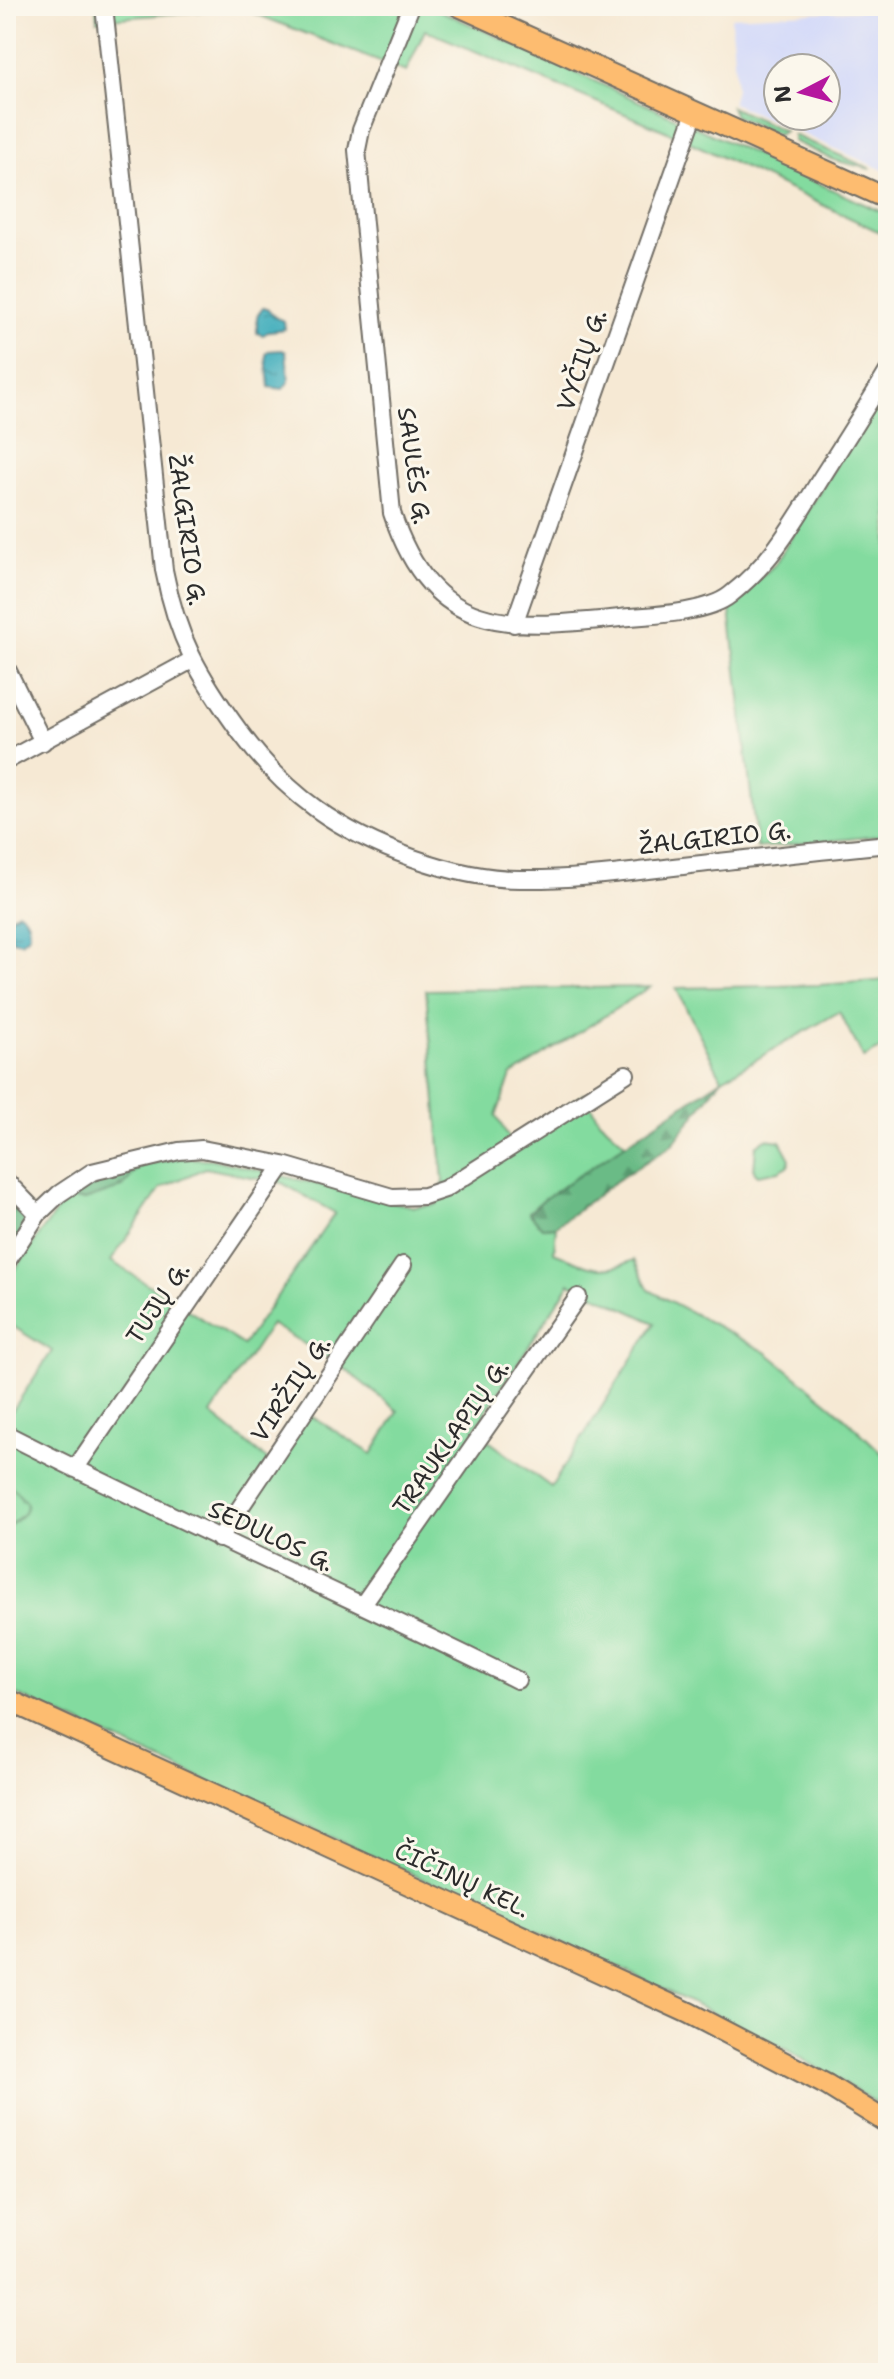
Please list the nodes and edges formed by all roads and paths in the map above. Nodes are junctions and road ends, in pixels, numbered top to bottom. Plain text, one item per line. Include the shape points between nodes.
1 (104, 6) edge
2 (411, 6) edge
3 (459, 6) edge
4 (695, 112) junction
5 (888, 199) edge
6 (888, 371) edge
7 (514, 624) junction
8 (192, 660) junction
9 (6, 667) edge
10 (43, 742) junction
11 (6, 761) edge
12 (888, 844) edge
13 (626, 1074) dead end
14 (283, 1165) junction
15 (6, 1181) edge
16 (38, 1214) junction
17 (6, 1263) edge
18 (403, 1265) dead end
19 (578, 1297) dead end
20 (6, 1434) edge
21 (75, 1469) junction
22 (219, 1539) junction
23 (363, 1604) junction
24 (517, 1680) dead end
25 (6, 1699) edge
26 (888, 2123) edge

1 - 8 street, ŽALGIRIO G. via 164,570 172,610
2 - 7 street, SAULĖS G. via 357,150 392,513 417,569 438,592 458,608
3 - 4 main road
4 - 5 main road
4 - 7 street, VYČIŲ G.
6 - 7 street, SAULĖS G. via 773,555 728,597 686,612
8 - 10 street
8 - 12 street, ŽALGIRIO G. via 258,757 294,792 371,843 447,870 518,879 588,876
9 - 10 street
10 - 11 street
13 - 14 street via 445,1189 424,1196 392,1197
14 - 16 street via 202,1149 179,1151 92,1172
14 - 21 street, TUJŲ G.
15 - 16 street
16 - 17 street
18 - 22 street, VIRŽIŲ G.
19 - 23 street, TRAUKLAPIŲ G.
20 - 21 street, SEDULOS G.
21 - 22 street, SEDULOS G.
22 - 23 street, SEDULOS G.
23 - 24 street, SEDULOS G.
25 - 26 main road, ČIČINŲ KEL. via 689,2013

